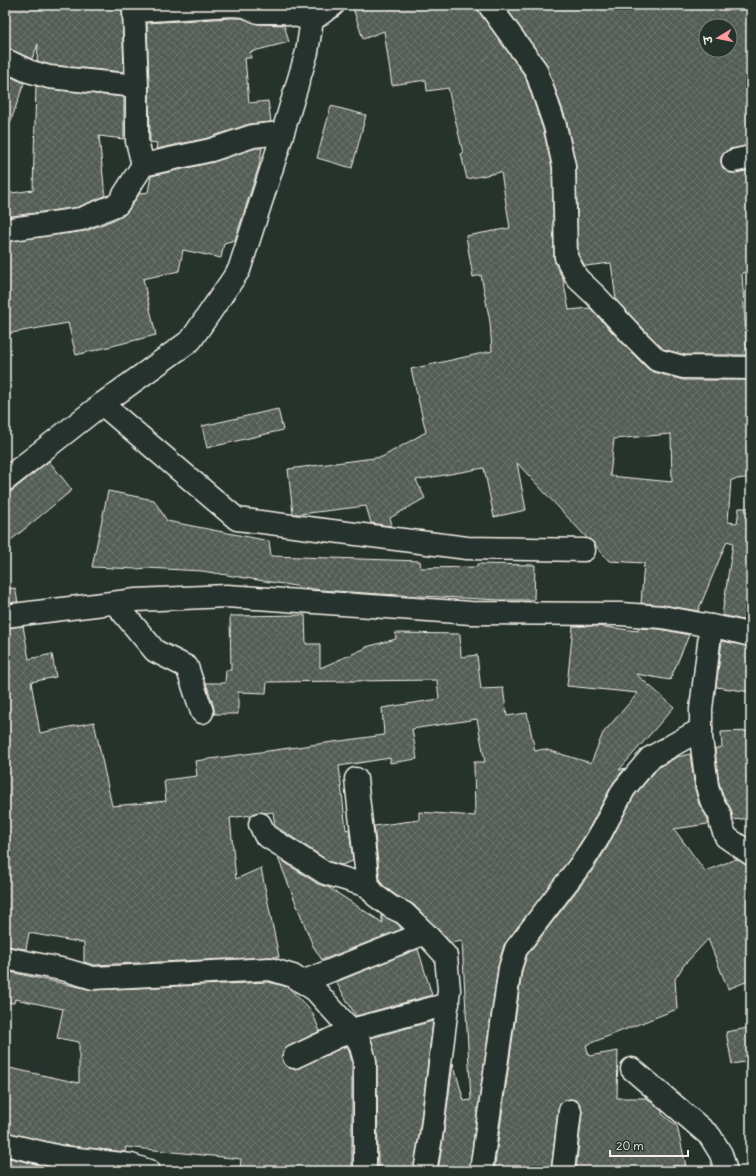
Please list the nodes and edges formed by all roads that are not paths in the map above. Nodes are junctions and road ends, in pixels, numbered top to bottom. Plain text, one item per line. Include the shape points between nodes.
1 (333, 5) edge
2 (489, 5) edge
3 (134, 8) edge
4 (312, 20) junction
5 (5, 60) edge
6 (137, 86) junction
7 (282, 133) junction
8 (143, 165) junction
9 (5, 230) edge
10 (751, 368) edge
11 (102, 404) junction
12 (5, 480) edge
13 (584, 550) dead end
14 (115, 603) junction
15 (5, 616) edge
16 (711, 626) junction
17 (751, 635) edge
18 (202, 712) dead end
19 (701, 729) junction
20 (356, 778) dead end
21 (260, 824) dead end
22 (751, 854) edge
23 (368, 886) junction
24 (425, 933) junction
25 (5, 958) edge
26 (302, 982) junction
27 (448, 1004) junction
28 (351, 1030) junction
29 (294, 1057) dead end
30 (632, 1069) dead end
31 (570, 1111) dead end
32 (5, 1144) edge
33 (137, 1169) edge
34 (365, 1171) edge
35 (425, 1171) edge
36 (481, 1171) edge
37 (563, 1171) edge
38 (726, 1171) edge

1 - 4 street
2 - 10 street via 536,70 555,126 564,166 566,257 577,278 658,360 683,367
3 - 4 street via 246,6 258,12 284,12
3 - 6 street
4 - 7 street via 307,52
5 - 6 street via 28,71 50,77
6 - 8 street via 137,141
7 - 8 street via 253,136 211,150
7 - 11 street via 239,270 191,340
8 - 9 street via 118,204 81,219
11 - 12 street
11 - 13 street via 237,519 467,548
14 - 15 street
14 - 16 street via 227,596 471,613 621,614 662,617
14 - 18 street via 155,651 186,668
16 - 17 street
16 - 19 street
19 - 22 street via 707,786 720,815 726,837
19 - 36 street via 650,758 637,772 624,789 584,860 516,949 510,968
20 - 23 street
21 - 23 street via 265,835 325,873
23 - 24 street via 391,907 404,912
24 - 26 street
24 - 27 street via 446,956 450,990
25 - 26 street via 93,978 270,970 293,976
26 - 28 street via 315,990
27 - 28 street
27 - 35 street
28 - 29 street
28 - 34 street via 360,1043 365,1061
30 - 38 street via 710,1136 721,1154
31 - 37 street
32 - 33 street via 60,1157

